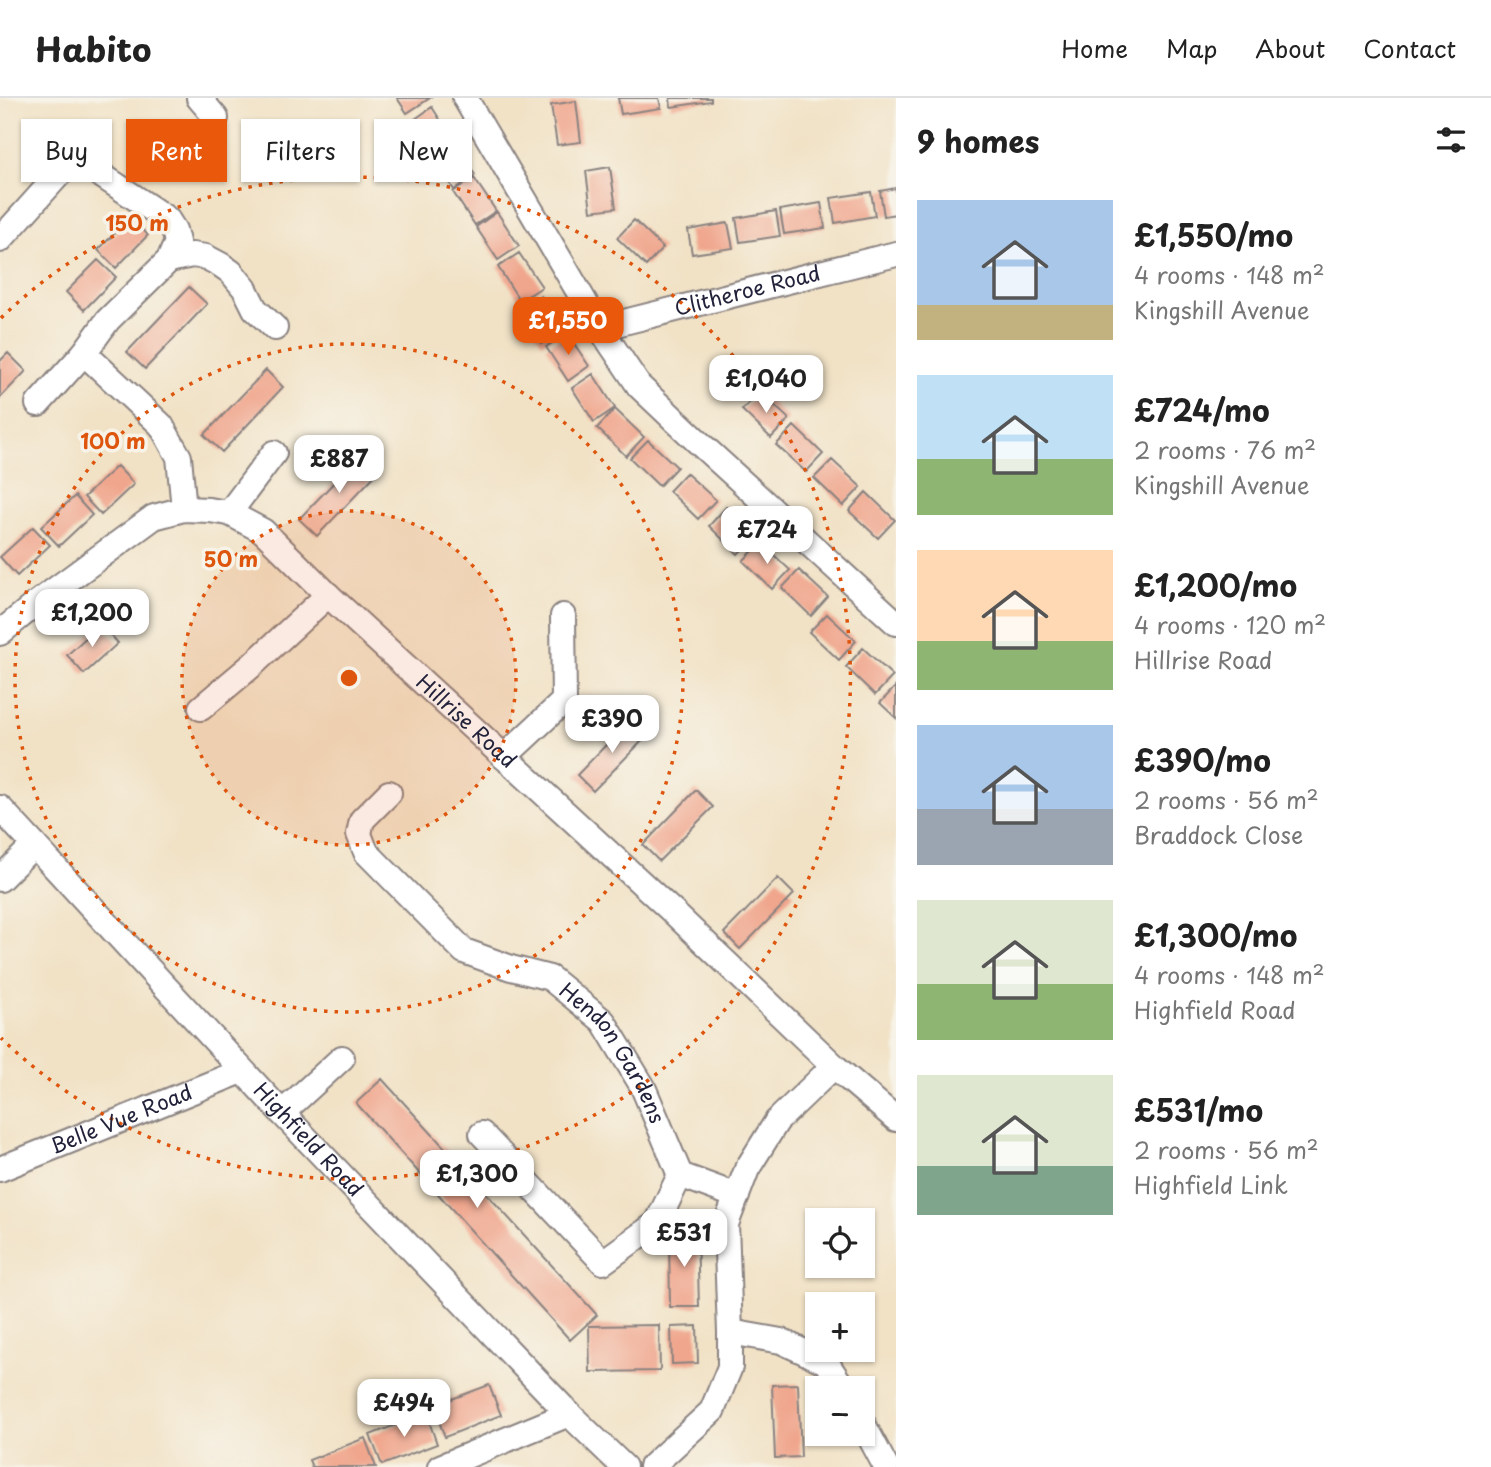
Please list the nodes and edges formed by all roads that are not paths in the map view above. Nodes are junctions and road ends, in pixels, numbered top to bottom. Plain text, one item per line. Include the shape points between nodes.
1 (199, 98) edge
2 (465, 98) edge
3 (216, 118) dead end
4 (0, 240) edge
5 (896, 254) edge
6 (169, 260) junction
7 (275, 328) dead end
8 (600, 328) junction
9 (84, 353) junction
10 (38, 404) dead end
11 (274, 453) dead end
12 (184, 509) junction
13 (229, 513) junction
14 (328, 595) junction
15 (563, 616) dead end
16 (896, 622) edge
17 (0, 633) edge
18 (201, 708) dead end
19 (504, 757) junction
20 (389, 793) dead end
21 (0, 808) edge
22 (34, 845) junction
23 (0, 879) edge
24 (342, 1058) dead end
25 (834, 1066) junction
26 (242, 1071) junction
27 (282, 1114) junction
28 (896, 1119) edge
29 (482, 1134) dead end
30 (0, 1169) edge
31 (680, 1175) junction
32 (737, 1196) junction
33 (730, 1332) junction
34 (835, 1376) edge
35 (569, 1414) junction
36 (875, 1446) edge
37 (440, 1467) edge
38 (624, 1467) edge
39 (651, 1467) edge
40 (886, 1467) edge

1 - 3 street
2 - 8 street
4 - 6 street via 61,172 78,163 167,219 177,242
5 - 8 street, Clitheroe Road
6 - 7 street via 192,255 221,265
6 - 9 street via 108,320
8 - 16 street via 639,386
9 - 10 street
9 - 12 street via 160,425 179,457
11 - 13 street
12 - 13 street, Hillrise Road
12 - 17 street, Hillrise Road via 154,517
13 - 14 street, Hillrise Road via 262,531
14 - 18 street
14 - 19 street, Hillrise Road
15 - 19 street via 564,701
19 - 25 street, Hillrise Road
20 - 31 street, Hendon Gardens via 362,820 359,834 366,852 464,951 550,978 603,1021 643,1087
21 - 22 street, Highfield Road
22 - 23 street
22 - 26 street, Highfield Road
24 - 27 street
25 - 28 street, Hillrise Road
25 - 32 street via 776,1121 747,1169
26 - 27 street, Highfield Road
26 - 30 street, Belle Vue Road
27 - 35 street, Highfield Road
29 - 31 street via 603,1262 657,1223
31 - 32 street
32 - 33 street via 726,1224
33 - 34 street via 781,1341 826,1362
33 - 39 street via 730,1367 712,1411
35 - 37 street
35 - 38 street, Highfield Road
36 - 40 street

